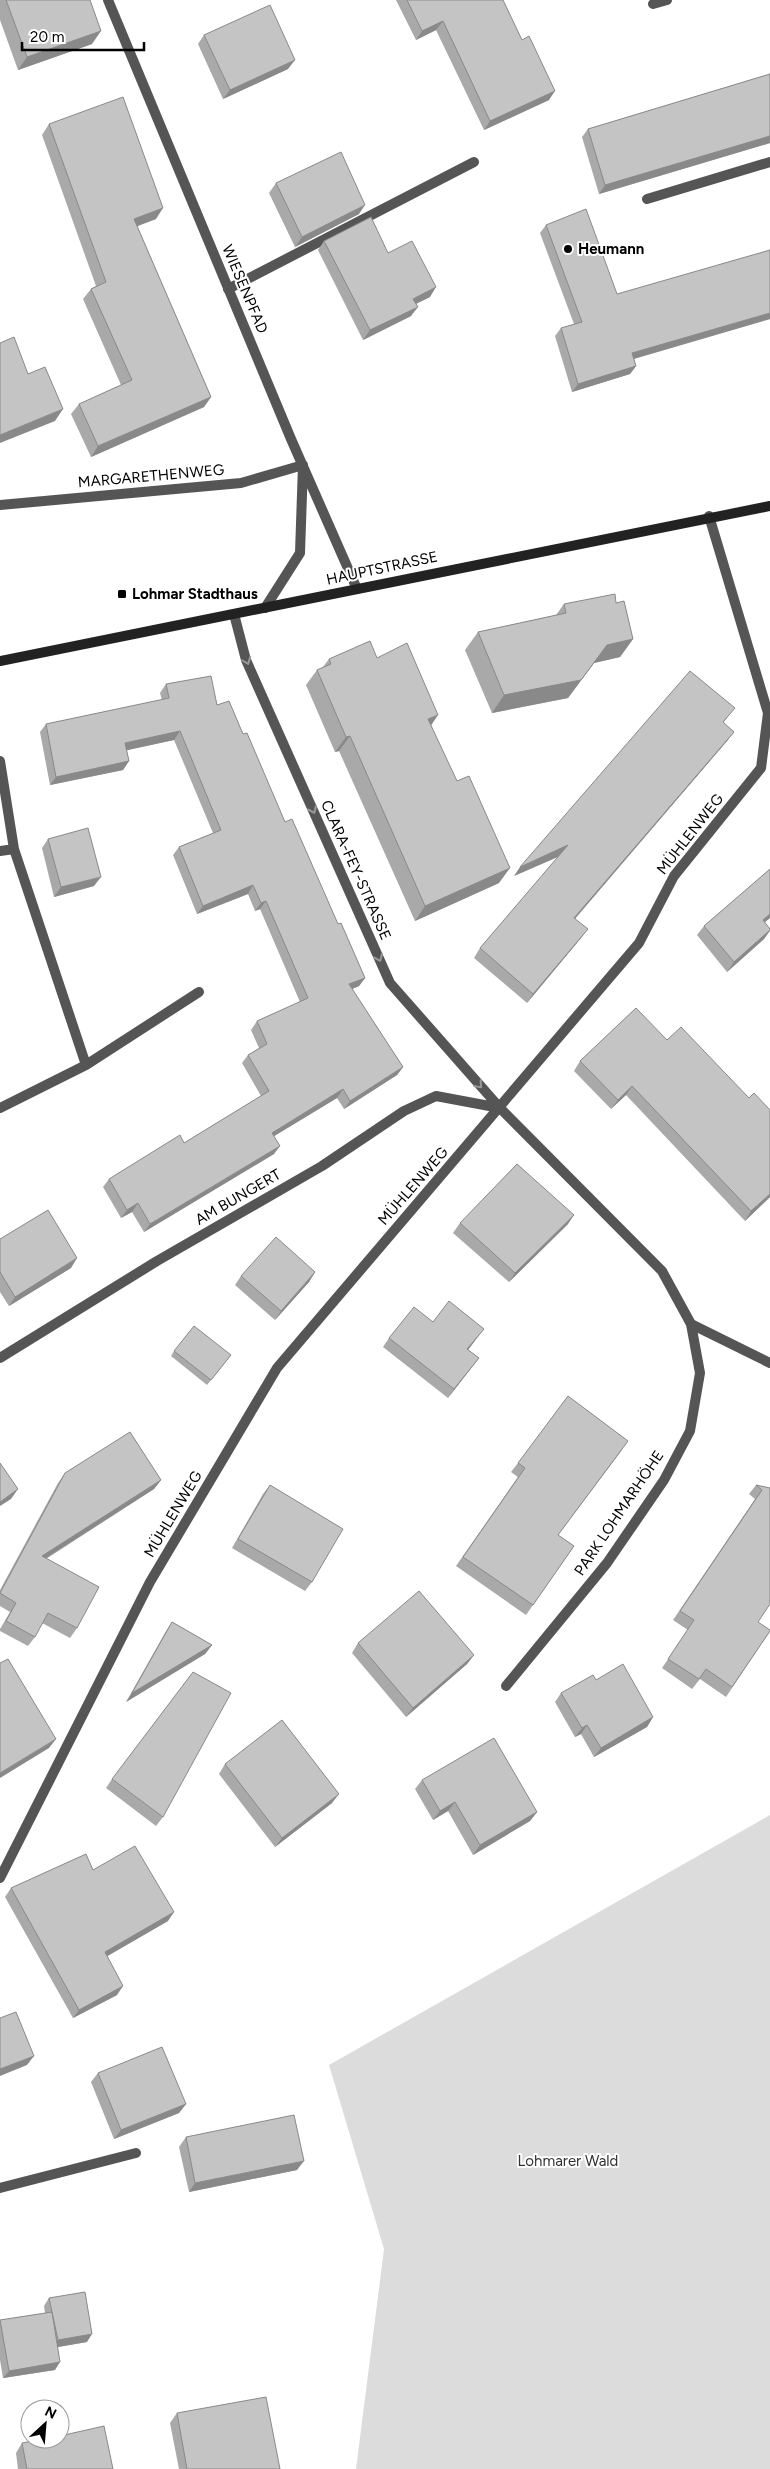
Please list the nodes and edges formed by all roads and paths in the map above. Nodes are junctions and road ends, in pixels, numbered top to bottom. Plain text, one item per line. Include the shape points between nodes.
1 (108, 0) edge
2 (667, 0) edge
3 (653, 4) dead end
4 (474, 162) dead end
5 (770, 162) edge
6 (647, 199) dead end
7 (228, 289) junction
8 (303, 466) junction
9 (0, 505) edge
10 (770, 506) edge
11 (709, 516) junction
12 (356, 589) junction
13 (265, 608) junction
14 (234, 614) junction
15 (0, 661) edge
16 (0, 761) edge
17 (14, 849) junction
18 (0, 851) edge
19 (200, 992) dead end
20 (86, 1065) junction
21 (0, 1108) edge
22 (500, 1108) junction
23 (691, 1324) junction
24 (0, 1358) edge
25 (770, 1363) edge
26 (506, 1686) dead end
27 (0, 1878) edge
28 (136, 2153) dead end
29 (0, 2188) edge

1 - 7 street, WIESENPFAD
2 - 3 street
4 - 7 street
5 - 6 street
7 - 8 street, WIESENPFAD
8 - 9 street, MARGARETHENWEG via 241,483
8 - 12 street, WIESENPFAD
8 - 13 street via 300,553
10 - 11 main road, HAUPTSTRASSE
11 - 12 main road, HAUPTSTRASSE
11 - 22 street, MÜHLENWEG via 768,713 761,768 674,876 639,943
12 - 13 main road, HAUPTSTRASSE
13 - 14 main road, HAUPTSTRASSE
14 - 15 main road, HAUPTSTRASSE
14 -> 22 street, CLARA-FEY-STRASSE via 246,660 390,982
16 - 17 street
17 - 18 street
17 - 20 street
19 - 20 street
20 - 21 street
22 - 23 street, PARK LOHMARHÖHE via 662,1271
22 - 24 street, AM BUNGERT via 436,1096 404,1111 322,1166 157,1261
22 - 27 street, MÜHLENWEG via 277,1368 150,1582
23 - 25 street
23 - 26 street, PARK LOHMARHÖHE via 700,1373 690,1431 664,1480 607,1563
28 - 29 street

